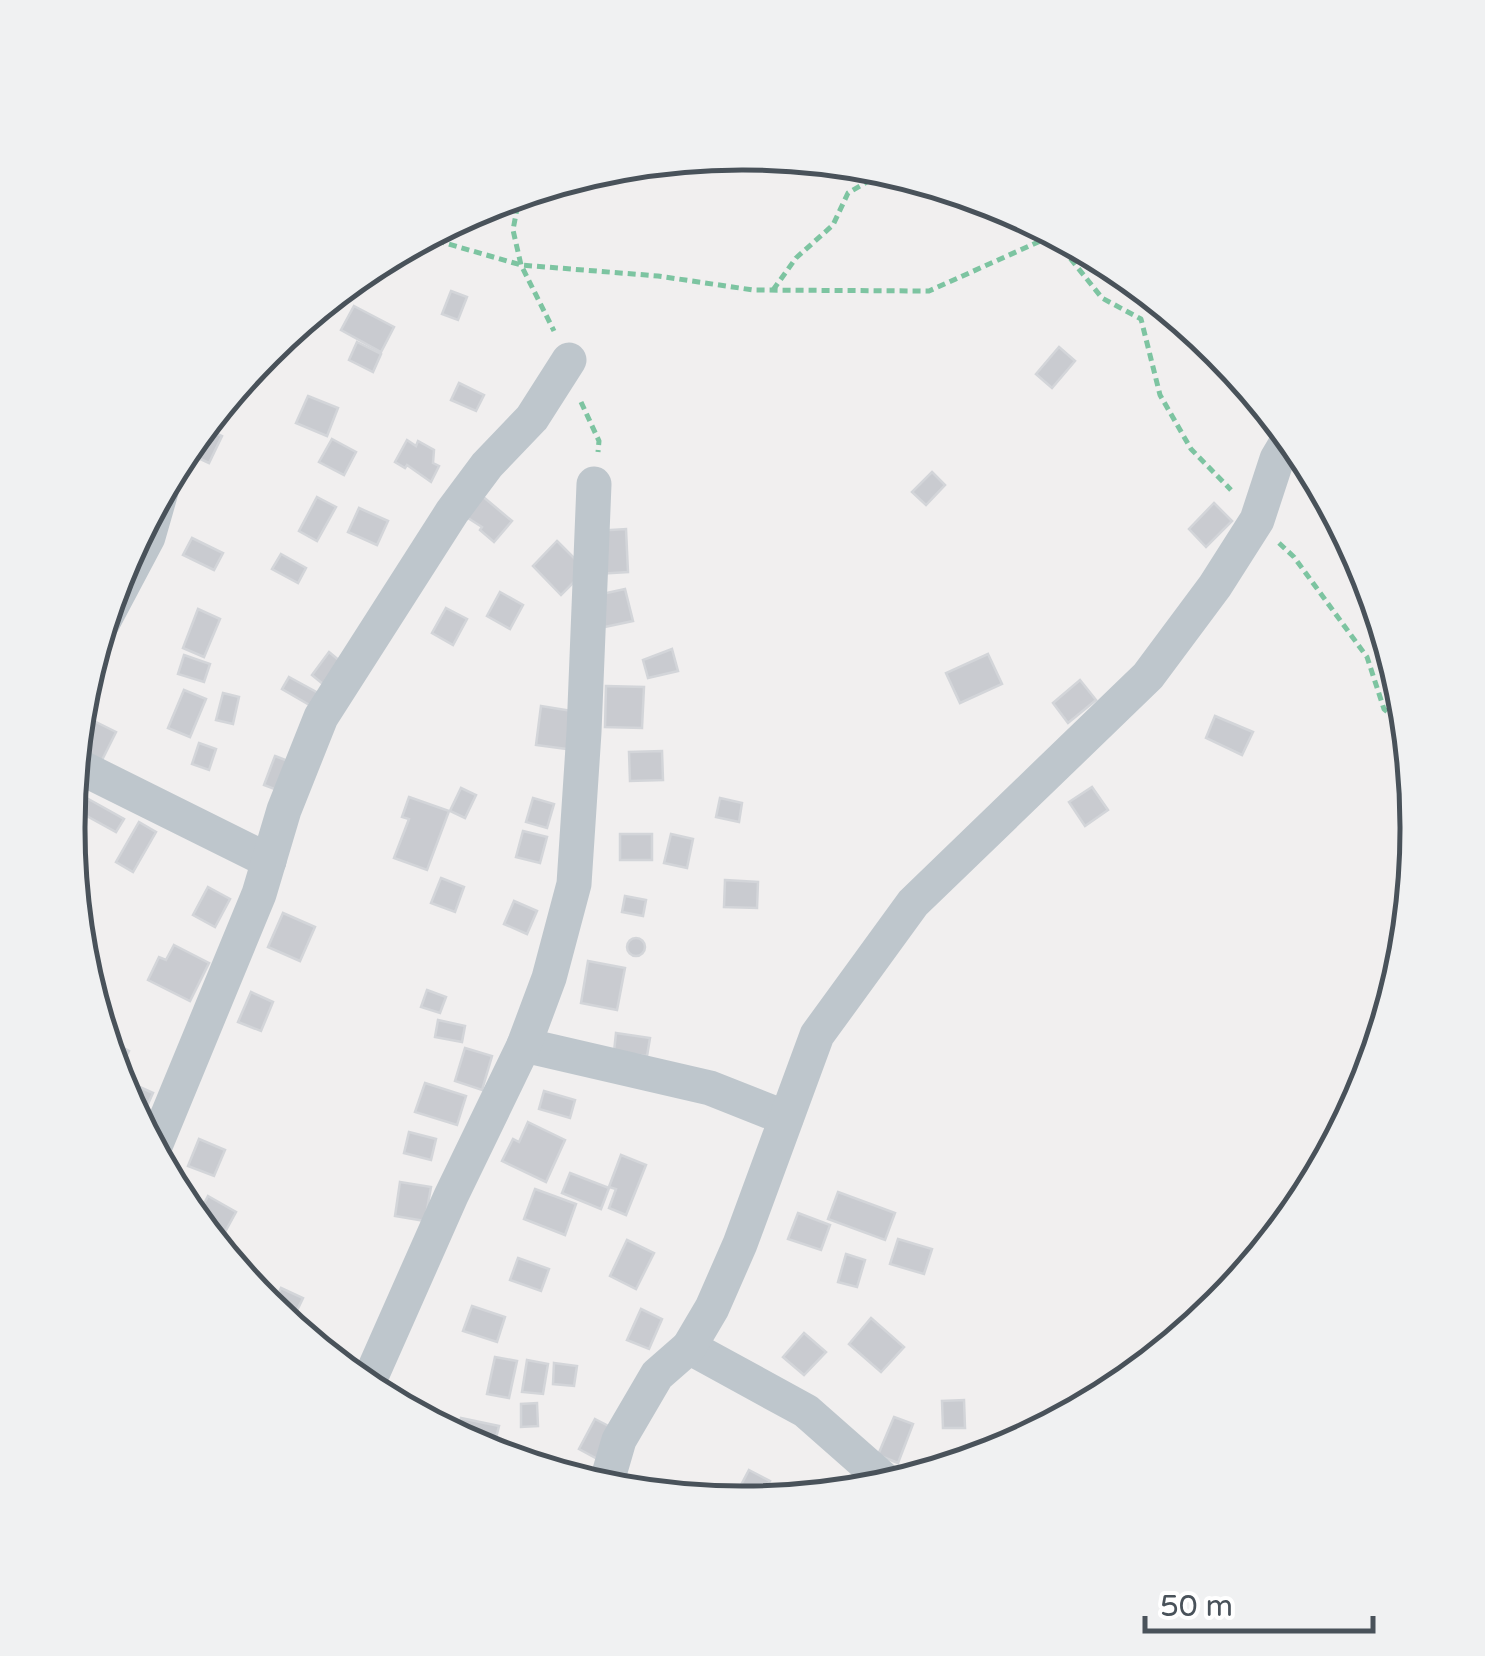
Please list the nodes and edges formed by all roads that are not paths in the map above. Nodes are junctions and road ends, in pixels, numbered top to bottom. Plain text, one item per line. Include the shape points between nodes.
1 (569, 360) road end
2 (1281, 452) edge
3 (594, 484) road end
4 (88, 771) edge
5 (269, 862) junction
6 (524, 1044) junction
7 (786, 1118) junction
8 (160, 1133) edge
9 (689, 1347) junction
10 (373, 1372) edge
11 (610, 1472) edge
12 (875, 1472) edge

1 - 5 street via 532,418 452,512 321,717
2 - 7 street via 1257,520 1148,676 913,902 817,1035
3 - 6 street via 574,884
4 - 5 street
5 - 8 street
6 - 7 street via 710,1088
6 - 10 street
7 - 9 street via 740,1244
9 - 11 street via 657,1375 619,1440
9 - 12 street via 806,1411

